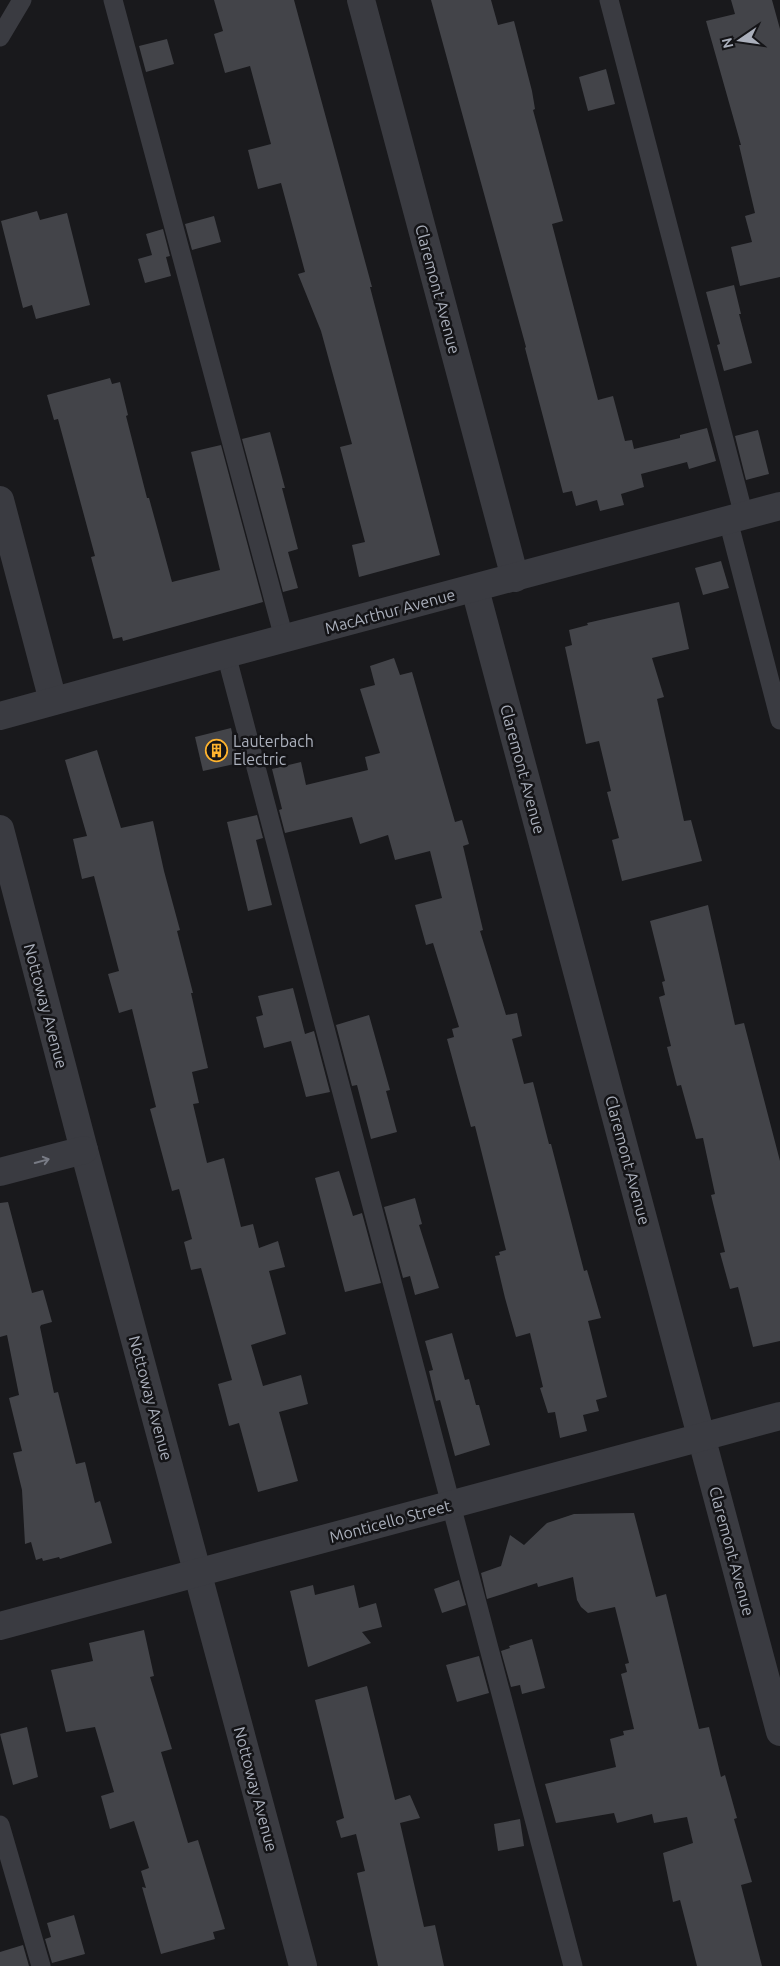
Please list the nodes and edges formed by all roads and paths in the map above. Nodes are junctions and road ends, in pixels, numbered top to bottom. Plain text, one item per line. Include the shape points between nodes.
1 (22, 0) edge
2 (113, 0) edge
3 (361, 0) edge
4 (609, 0) edge
5 (0, 37) edge
6 (0, 500) edge
7 (780, 506) edge
8 (736, 518) junction
9 (515, 578) junction
10 (475, 589) junction
11 (284, 638) junction
12 (226, 654) junction
13 (52, 701) junction
14 (0, 716) edge
15 (780, 720) edge
16 (0, 829) edge
17 (84, 1150) junction
18 (0, 1172) edge
19 (780, 1416) edge
20 (702, 1436) junction
21 (450, 1505) junction
22 (198, 1573) junction
23 (0, 1626) edge
24 (780, 1732) edge
25 (0, 1824) edge
26 (5, 1860) edge
27 (41, 1966) edge
28 (303, 1966) edge
29 (573, 1966) edge

1 - 5 lane
2 - 11 lane
3 - 9 street, Claremont Avenue
4 - 8 lane
6 - 13 street
7 - 8 street, MacArthur Avenue
8 - 9 street, MacArthur Avenue
8 - 15 lane
9 - 10 street, MacArthur Avenue
10 - 11 street, MacArthur Avenue
10 - 20 street, Claremont Avenue
11 - 12 street, MacArthur Avenue
12 - 13 street, MacArthur Avenue
12 - 21 lane
13 - 14 street, MacArthur Avenue
16 - 17 street, Nottoway Avenue
18 -> 17 street
17 - 22 street, Nottoway Avenue
19 - 20 street, Monticello Street
20 - 21 street, Monticello Street
20 - 24 street, Claremont Avenue
21 - 22 street, Monticello Street
21 - 29 lane
22 - 23 street, Monticello Street
22 - 28 street, Nottoway Avenue
25 - 26 lane
26 - 27 lane

